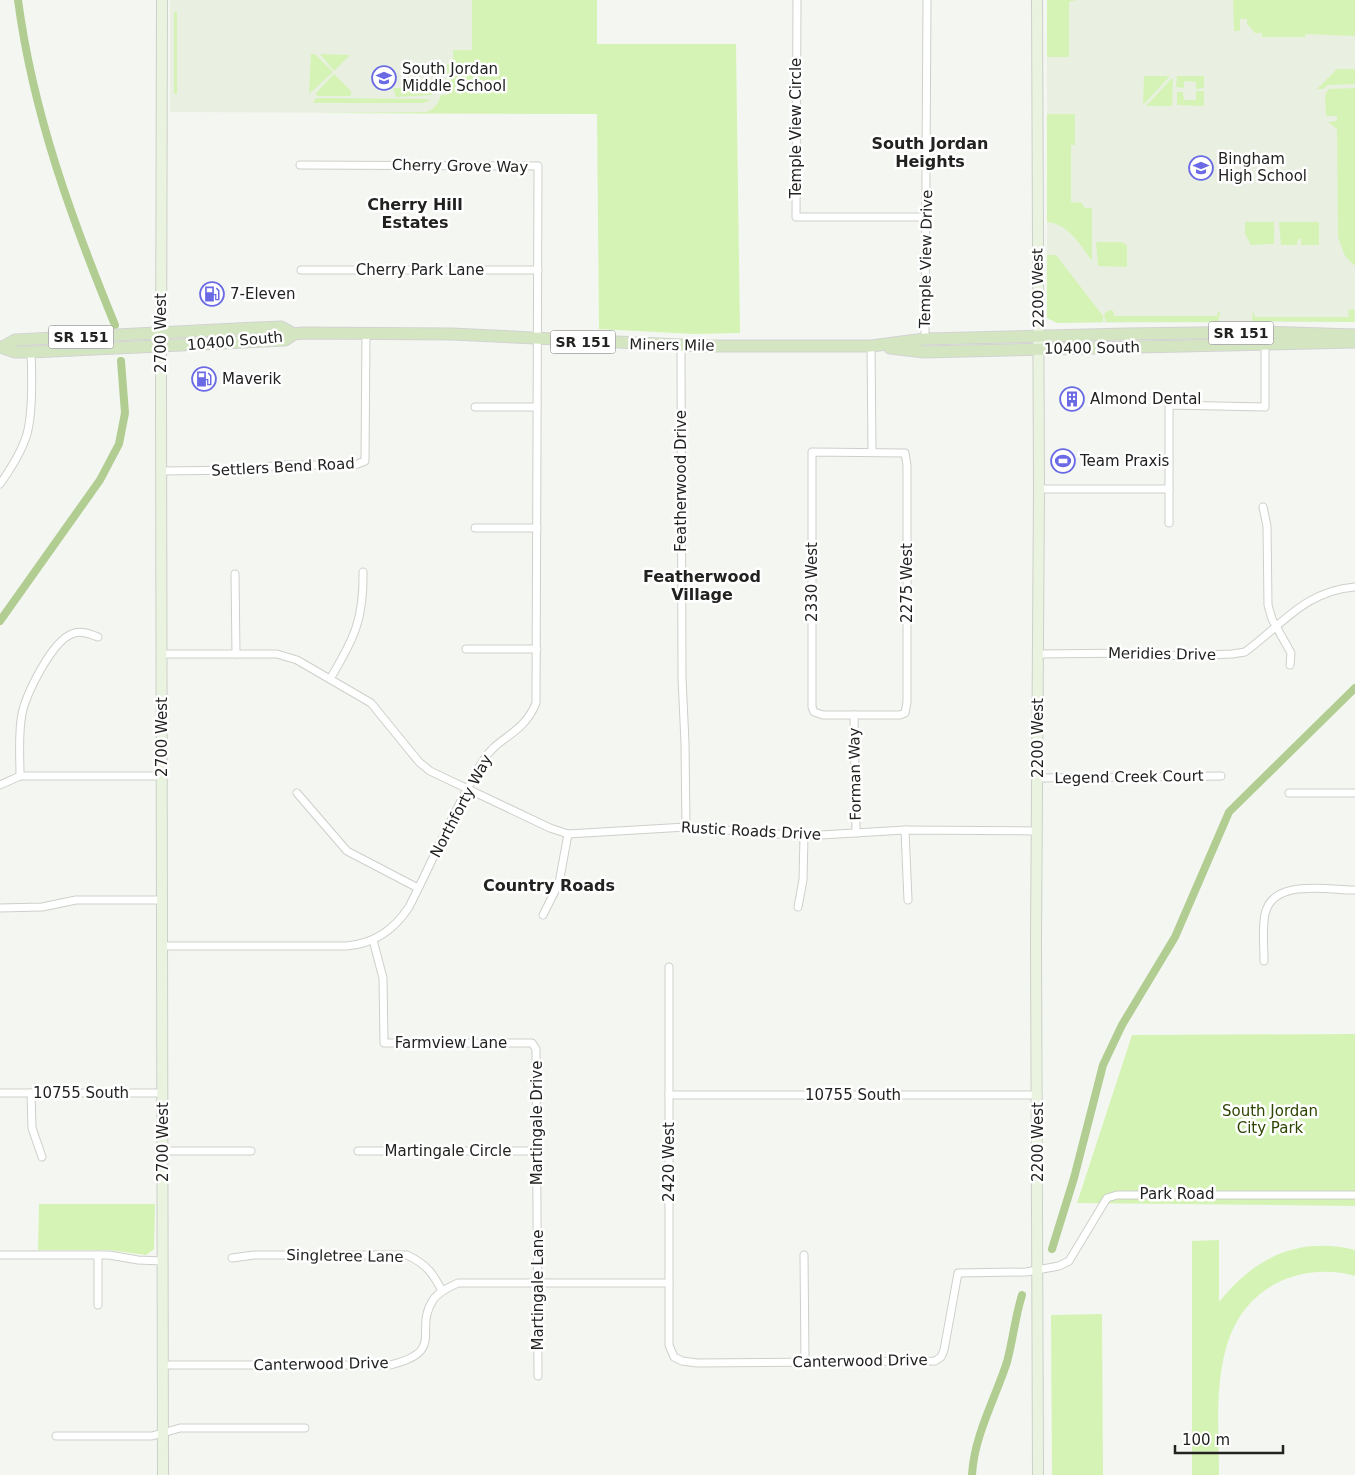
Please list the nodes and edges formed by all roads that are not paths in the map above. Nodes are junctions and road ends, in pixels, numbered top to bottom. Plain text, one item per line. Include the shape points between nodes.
1 (162, 0) edge
2 (797, 0) edge
3 (927, 0) edge
4 (1037, 0) edge
5 (300, 165) dead end
6 (926, 217) junction
7 (301, 270) dead end
8 (538, 270) junction
9 (366, 332) junction
10 (161, 333) junction
11 (294, 334) junction
12 (1355, 335) edge
13 (1039, 336) junction
14 (960, 338) joint
15 (538, 339) junction
16 (925, 339) junction
17 (1355, 342) edge
18 (1264, 344) junction
19 (161, 346) junction
20 (681, 346) junction
21 (871, 346) junction
22 (1, 347) edge
23 (1039, 349) junction
24 (31, 352) junction
25 (475, 407) dead end
26 (537, 407) junction
27 (872, 452) junction
28 (162, 470) junction
29 (0, 484) edge
30 (1039, 489) junction
31 (1169, 489) junction
32 (1263, 507) dead end
33 (1169, 523) dead end
34 (475, 528) dead end
35 (537, 528) junction
36 (363, 572) dead end
37 (235, 574) dead end
38 (1355, 588) edge
39 (1276, 628) junction
40 (98, 637) dead end
41 (466, 649) dead end
42 (537, 649) junction
43 (162, 654) junction
44 (236, 654) junction
45 (1038, 654) junction
46 (1290, 665) dead end
47 (330, 678) junction
48 (854, 715) junction
49 (20, 776) junction
50 (162, 776) junction
51 (1221, 776) dead end
52 (1037, 778) junction
53 (0, 785) edge
54 (468, 790) junction
55 (1289, 793) dead end
56 (1355, 793) edge
57 (297, 794) dead end
58 (686, 827) junction
59 (905, 830) junction
60 (1037, 830) junction
61 (856, 833) junction
62 (568, 834) junction
63 (804, 836) junction
64 (418, 888) junction
65 (1355, 890) edge
66 (162, 900) junction
67 (908, 900) dead end
68 (0, 908) edge
69 (798, 908) dead end
70 (543, 914) dead end
71 (373, 940) junction
72 (162, 946) junction
73 (1264, 961) dead end
74 (669, 967) dead end
75 (532, 1043) joint
76 (0, 1093) edge
77 (31, 1093) junction
78 (163, 1093) junction
79 (669, 1095) junction
80 (1038, 1095) junction
81 (163, 1151) junction
82 (251, 1151) dead end
83 (358, 1151) dead end
84 (538, 1151) junction
85 (42, 1157) dead end
86 (1355, 1195) edge
87 (538, 1204) joint
88 (98, 1254) junction
89 (0, 1255) edge
90 (804, 1255) dead end
91 (232, 1258) dead end
92 (163, 1261) junction
93 (1038, 1269) junction
94 (538, 1282) junction
95 (669, 1283) junction
96 (442, 1291) junction
97 (98, 1305) dead end
98 (674, 1357) joint
99 (805, 1362) junction
100 (163, 1365) junction
101 (538, 1376) dead end
102 (305, 1428) dead end
103 (163, 1432) junction
104 (56, 1436) dead end
105 (163, 1475) edge
106 (1038, 1475) edge

1 - 10 main road, 2700 West
2 - 6 street, Temple View Circle via 796,217
3 - 6 street, Temple View Drive
4 - 13 main road, 2200 West
5 - 8 street, Cherry Grove Way via 538,166
6 - 16 street, Temple View Drive
7 - 8 street, Cherry Park Lane
8 - 15 street, Cherry Grove Way
9 - 11 main road, Miners Mile / SR 151
9 - 15 main road, Miners Mile / SR 151
9 - 28 street, Settlers Bend Road via 365,461 355,465 280,465 244,470
10 - 11 main road, 10400 South / SR 151 via 281,327
10 - 19 main road, 2700 West
10 - 22 main road, SR 151 via 15,340
11 - 19 main road, 10400 South / SR 151 via 285,340
12 - 13 main road, 10400 South / SR 151 via 1266,332
13 - 14 main road, 10400 South / SR 151
13 - 23 main road, 2200 West
14 - 16 main road, Miners Mile / SR 151
15 - 20 main road, Miners Mile / SR 151
15 - 26 street, Northforty Way
16 - 21 main road, Miners Mile / SR 151
17 - 18 main road, SR 151
18 - 23 main road, 10400 South / SR 151
18 - 31 street via 1265,407 1169,405
19 - 24 main road, SR 151
19 - 28 main road, 2700 West
20 - 21 main road, Miners Mile / SR 151
20 - 58 street, Featherwood Drive
21 - 23 main road, 10400 South / SR 151 via 924,352
21 - 27 street
22 - 24 main road, SR 151 via 15,352
23 - 30 main road, 2200 West
24 - 29 street via 26,439
25 - 26 street
26 - 35 street, Northforty Way
27 - 48 street, 2275 West via 905,453 907,465 907,702 905,713 894,716
27 - 48 street, 2330 West via 812,452 811,701 814,712 823,715
28 - 43 main road, 2700 West
30 - 31 street
30 - 45 main road, 2200 West
31 - 33 street
32 - 39 street via 1268,605
34 - 35 street
35 - 42 street, Northforty Way
36 - 47 street via 359,622
37 - 44 street
38 - 39 street, Meridies Drive via 1335,589 1315,597
39 - 45 street, Meridies Drive via 1245,652 1232,654
39 - 46 street via 1291,653
40 - 49 street via 78,632 64,638 32,686 20,722
41 - 42 street
42 - 54 street, Northforty Way via 537,691 531,714 516,732 489,752
43 - 44 street, Rustic Roads Drive
43 - 50 main road, 2700 West
44 - 47 street, Rustic Roads Drive via 284,655
45 - 52 main road, 2200 West
47 - 54 street, Rustic Roads Drive via 371,704 430,771
48 - 61 street, Forman Way
49 - 50 street
49 - 53 street
50 - 66 main road, 2700 West
51 - 52 street, Legend Creek Court
52 - 60 main road, 2200 West
54 - 62 street, Rustic Roads Drive
54 - 64 street, Northforty Way
55 - 56 street
57 - 64 street via 348,851
58 - 62 street, Rustic Roads Drive
58 - 63 street, Rustic Roads Drive
59 - 60 street, Rustic Roads Drive
59 - 61 street, Rustic Roads Drive
59 - 67 street
60 - 80 main road, 2200 West
61 - 63 street, Rustic Roads Drive
62 - 70 street via 559,883
63 - 69 street via 803,880
64 - 71 street, Northforty Way via 402,918
65 - 73 street via 1294,889 1272,898 1265,915
66 - 68 street via 81,899 42,907
66 - 72 main road, 2700 West
71 - 72 street, Northforty Way via 346,946
71 - 75 street, Farmview Lane via 384,978 384,1043
72 - 78 main road, 2700 West
74 - 79 street, 2420 West
75 - 84 street, Martingale Drive via 538,1056
76 - 77 street, 10755 South
77 - 78 street, 10755 South
77 - 85 street via 32,1128
78 - 81 main road, 2700 West
79 - 80 street, 10755 South
79 - 95 street, 2420 West
80 - 93 main road, 2200 West
81 - 82 street
81 - 92 main road, 2700 West
83 - 84 street, Martingale Circle
84 - 87 street, Martingale Drive
86 - 93 street, Park Road via 1116,1195 1107,1198 1100,1207 1069,1261
87 - 94 street, Martingale Lane
88 - 89 street
88 - 92 street
88 - 97 street
90 - 99 street
91 - 96 street, Singletree Lane via 254,1255 407,1255 424,1263
92 - 100 main road, 2700 West
93 - 99 street, Canterwood Drive via 958,1273 944,1350 941,1358 935,1361
93 - 106 main road, 2200 West
94 - 95 street
94 - 96 street via 458,1283
94 - 101 street, Martingale Lane
95 - 98 street, 2420 West via 669,1345
96 - 100 street, Canterwood Drive via 432,1301 421,1351 409,1360 390,1365
98 - 99 street, Canterwood Drive via 697,1363
100 - 103 main road, 2700 West
102 - 103 street via 180,1428
103 - 104 street via 152,1436
103 - 105 main road, 2700 West

